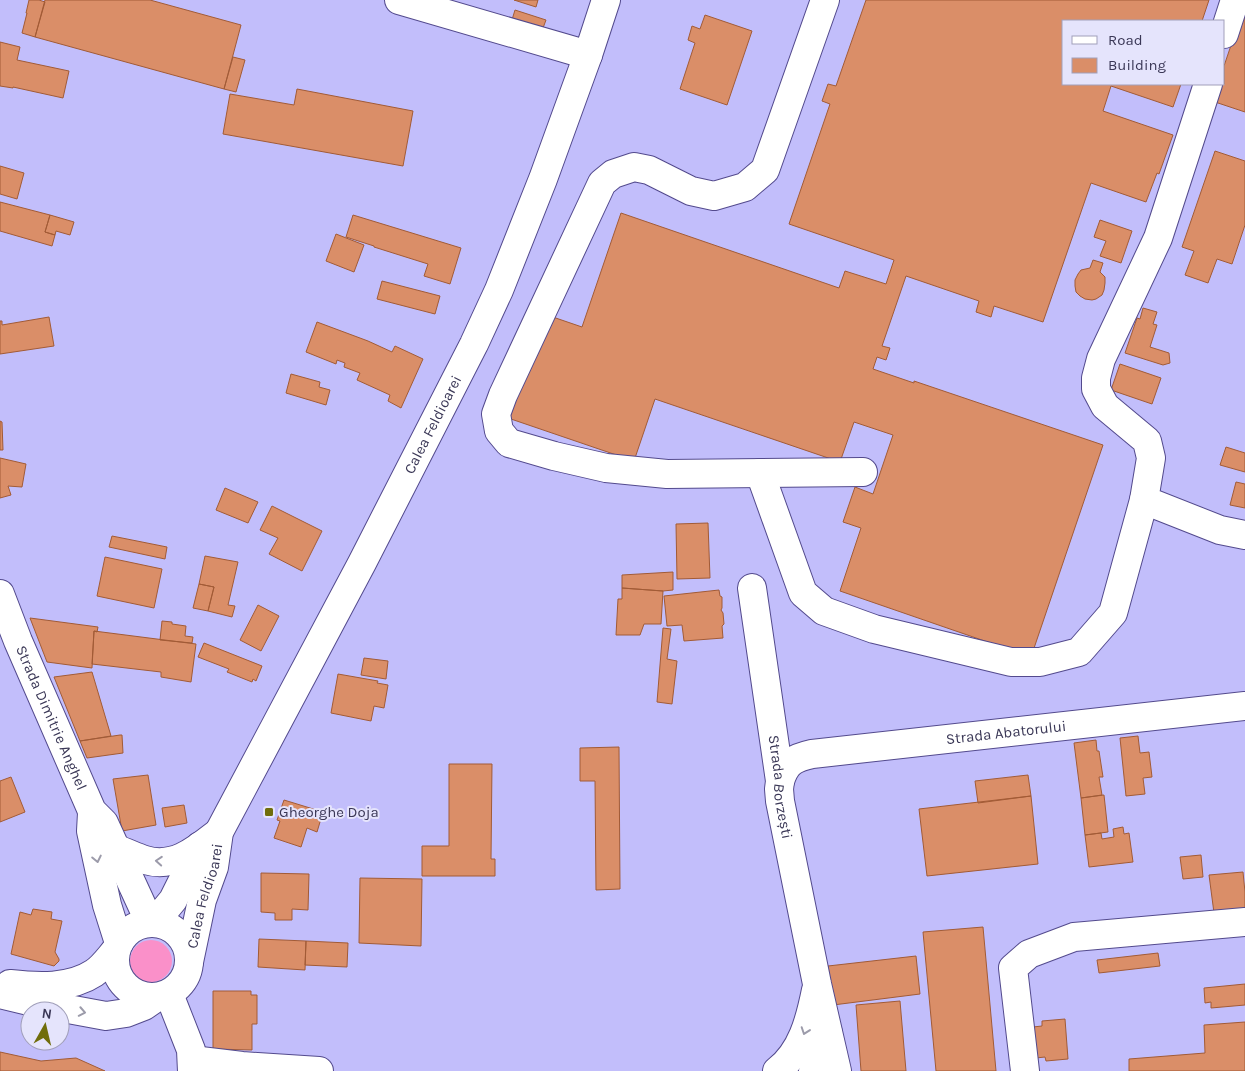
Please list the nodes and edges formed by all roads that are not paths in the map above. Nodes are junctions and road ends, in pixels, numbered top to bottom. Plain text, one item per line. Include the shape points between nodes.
1 (399, 0) edge
2 (606, 0) edge
3 (825, 0) edge
4 (1235, 0) edge
5 (1225, 31) edge
6 (588, 55) junction
7 (1208, 85) edge
8 (863, 472) dead end
9 (760, 473) junction
10 (1144, 500) junction
11 (1245, 535) edge
12 (752, 588) dead end
13 (0, 594) edge
14 (1245, 706) edge
15 (780, 780) junction
16 (92, 811) junction
17 (209, 839) junction
18 (116, 849) junction
19 (1245, 922) edge
20 (152, 923) junction
21 (117, 946) junction
22 (189, 962) junction
23 (0, 983) edge
24 (817, 984) junction
25 (0, 994) edge
26 (163, 995) junction
27 (828, 1032) junction
28 (192, 1065) edge
29 (319, 1071) edge
30 (777, 1071) edge
31 (813, 1071) edge
32 (837, 1071) edge
33 (1025, 1071) edge

1 - 6 main road
2 - 6 main road, Calea Feldioarei
3 - 9 main road via 764,170 746,187 714,196 692,191 649,170 634,167 613,174 602,183 496,414 499,431 509,442 606,468 667,474
4 - 5 main road
6 - 17 main road, Calea Feldioarei via 544,179 474,344 362,563
7 - 10 main road via 1158,238 1101,359 1096,378 1096,389 1105,406 1147,441 1152,458
8 - 9 main road
9 - 10 main road via 803,593 824,610 874,628 1011,662 1040,662 1079,652 1113,613
10 - 11 main road via 1220,530
12 - 15 main road, Strada Borzești
13 - 16 main road, Strada Dimitrie Anghel
14 - 15 main road, Strada Abatorului via 812,754 789,763
15 - 24 main road, Strada Borzești via 780,801
16 - 18 main road, Strada Dimitrie Anghel via 104,823
16 -> 21 main road, Strada Dimitrie Anghel via 91,831
17 -> 18 main road via 186,856 169,862 147,861
17 - 20 main road, Calea Feldioarei via 173,900
17 - 22 main road, Calea Feldioarei via 214,867 202,900
18 - 20 main road, Strada Dimitrie Anghel
19 - 33 main road via 1074,937 1029,954 1013,968
20 - 21 main road via 131,929
20 - 22 main road via 180,935
21 - 23 main road via 104,964 84,979 56,986
21 - 26 main road via 116,969 124,985 139,996
22 - 26 main road via 184,981
24 - 27 main road, Strada Borzești
24 -> 30 main road, Strada Borzești via 798,1049
25 -> 26 main road via 106,1016 126,1013
26 - 28 main road via 191,1050
27 - 31 main road, Strada Borzești via 826,1049
27 - 32 main road, Strada Borzești
28 - 29 main road

